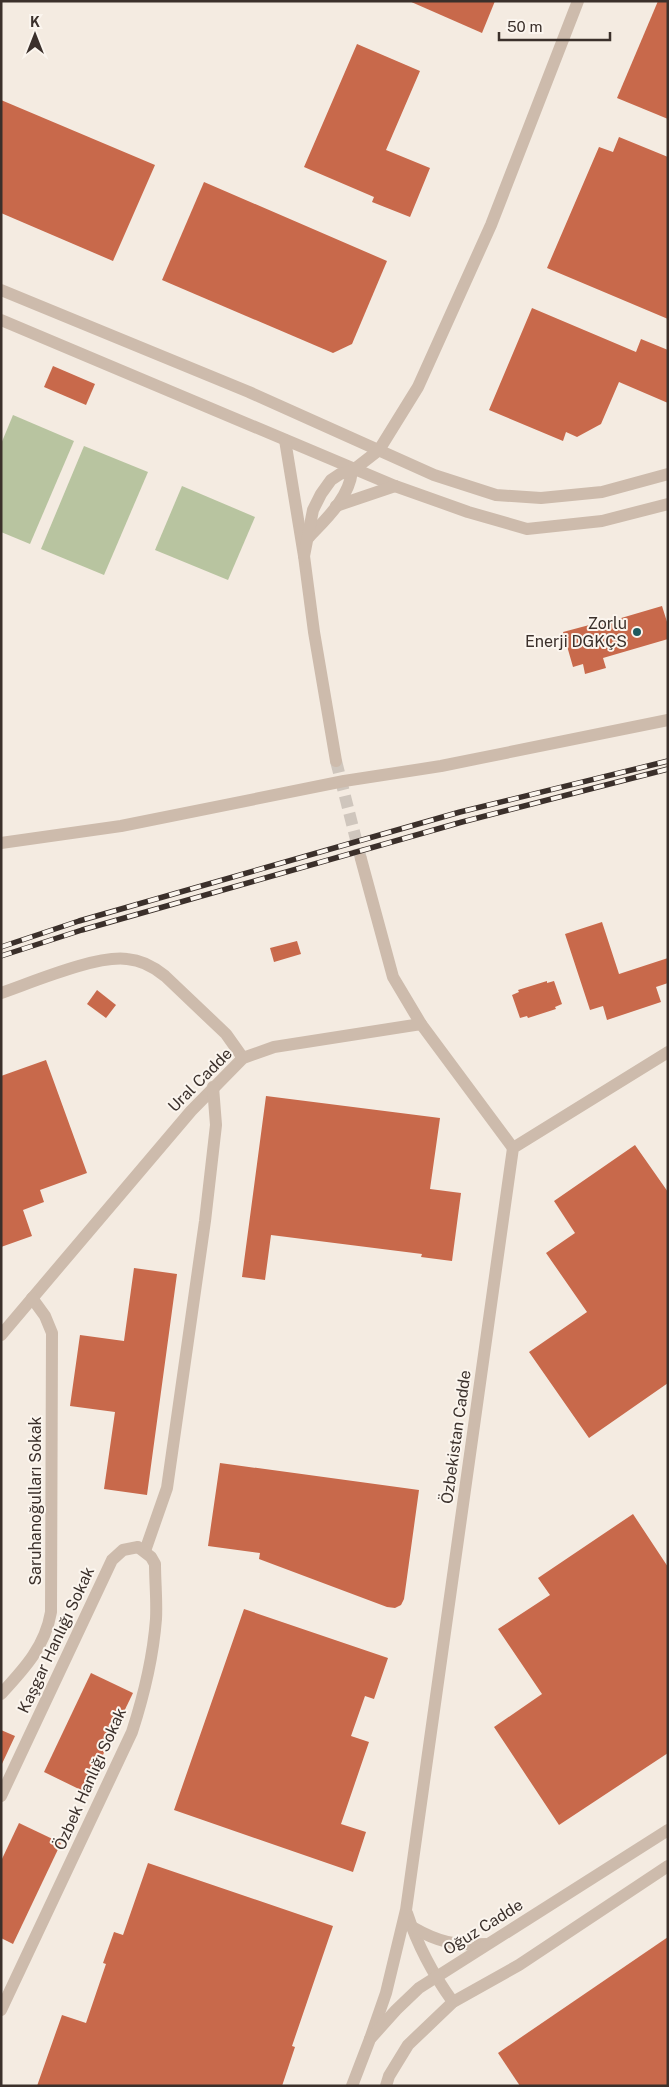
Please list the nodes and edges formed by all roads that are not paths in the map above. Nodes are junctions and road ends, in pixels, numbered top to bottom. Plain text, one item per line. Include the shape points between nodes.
1 (578, 1) edge
2 (1, 290) edge
3 (1, 320) edge
4 (285, 440) junction
5 (379, 450) junction
6 (354, 470) junction
7 (668, 474) edge
8 (396, 486) junction
9 (668, 504) edge
10 (336, 506) junction
11 (309, 537) junction
12 (304, 556) junction
13 (668, 720) edge
14 (336, 761) tunnel mouth
15 (1, 843) edge
16 (361, 859) tunnel mouth
17 (1, 993) edge
18 (420, 1024) junction
19 (668, 1052) edge
20 (243, 1058) junction
21 (213, 1087) junction
22 (513, 1148) junction
23 (32, 1298) junction
24 (1, 1335) edge
25 (145, 1552) junction
26 (1, 1694) edge
27 (1, 1796) edge
28 (668, 1830) edge
29 (668, 1866) edge
30 (406, 1910) junction
31 (412, 1927) junction
32 (488, 1944) junction
33 (435, 1977) junction
34 (453, 2002) junction
35 (1, 2010) edge
36 (370, 2039) junction
37 (352, 2086) edge
38 (386, 2086) edge

1 - 5 street via 491,224 418,387
2 - 5 street via 249,392
3 - 4 street
4 - 6 street
4 - 12 street
5 - 6 street
5 - 7 street via 434,475 496,495 541,498 602,492
6 - 8 street
6 - 10 street via 349,487
6 - 11 street via 331,480 321,494
8 - 9 street via 527,529 602,521
8 - 10 street
10 - 11 street
11 - 12 street
12 - 14 street
13 - 15 street via 121,826
16 - 18 street via 393,977
17 - 20 street via 105,960 137,960 165,976 226,1034
18 - 20 street, Ural Cadde via 274,1047
18 - 22 street
19 - 22 street
20 - 21 street, Ural Cadde
21 - 23 street, Ural Cadde
21 - 25 street via 216,1125 205,1221 167,1488
22 - 30 street, Özbekistan Cadde
23 - 24 street, Ural Cadde
23 - 26 street, Saruhanoğulları Sokak via 46,1316 52,1334 51,1612 45,1636 35,1656
25 - 27 street, Kaşgar Hanlığı Sokak via 138,1547 131,1548 112,1560
25 - 35 street, Özbek Hanlığı Sokak via 155,1564 156,1617 141,1705 132,1732
28 - 32 street, Oğuz Cadde
29 - 34 street via 520,1965
30 - 31 street
30 - 36 street, Özbekistan Cadde via 386,1993
31 - 32 street via 446,1942
31 - 33 street via 416,1942
32 - 33 street, Oğuz Cadde
33 - 34 street
33 - 36 street, Oğuz Cadde via 396,2010
34 - 38 street via 408,2045
36 - 37 street, Oğuz Cadde

